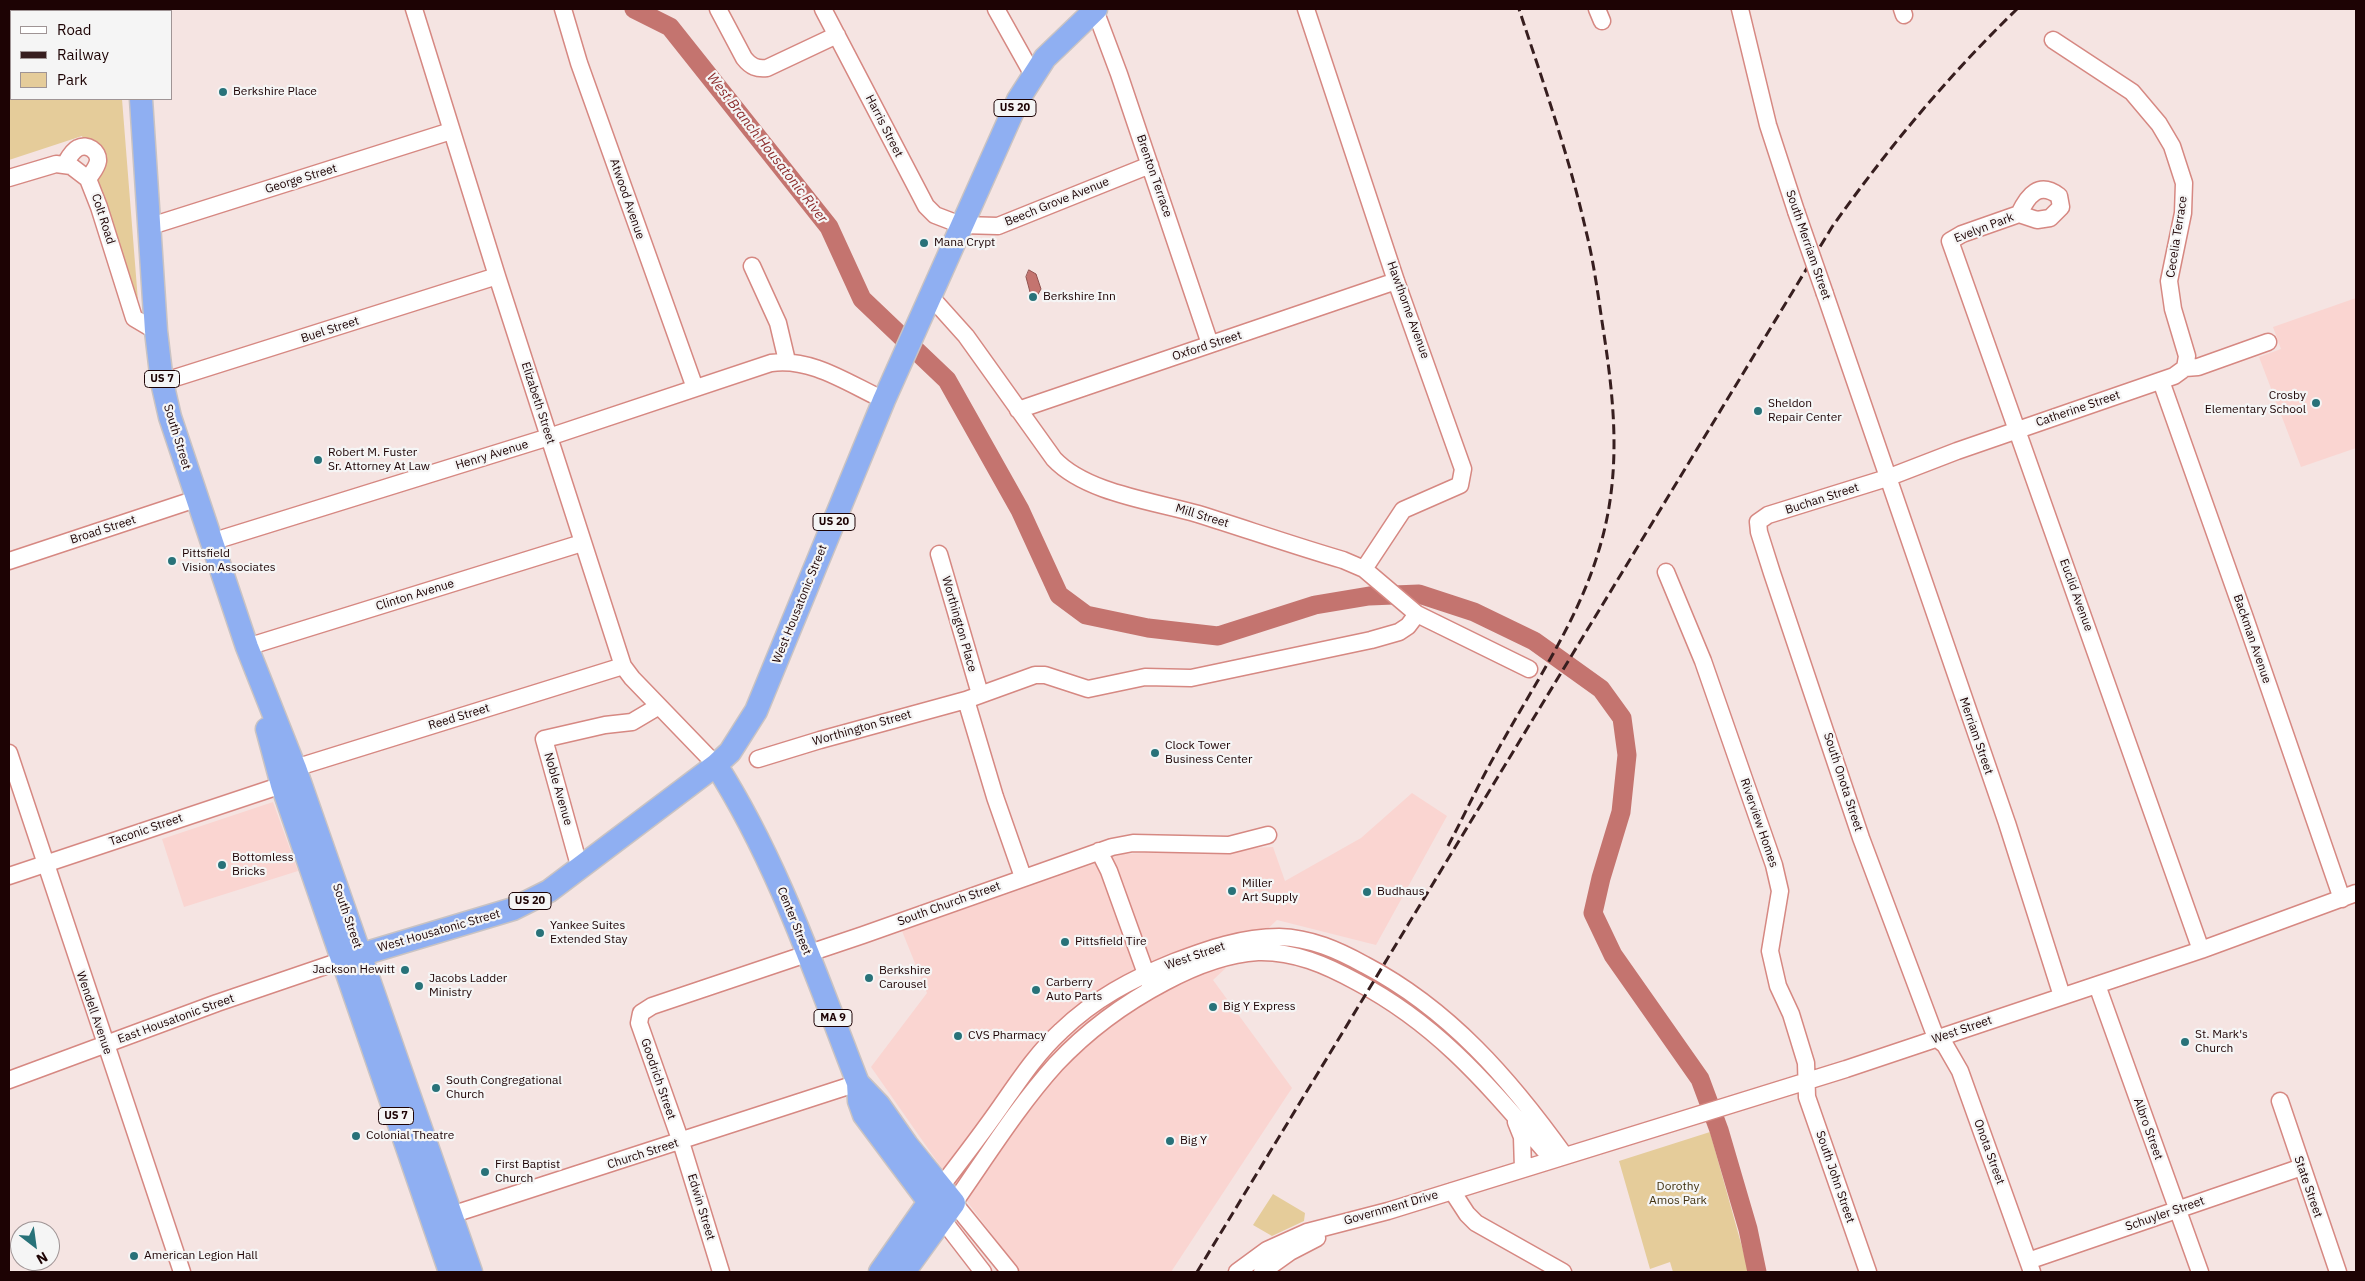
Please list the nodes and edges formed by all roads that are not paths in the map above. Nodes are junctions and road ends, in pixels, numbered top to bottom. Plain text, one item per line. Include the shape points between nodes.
1 (414, 9) edge
2 (563, 9) edge
3 (718, 9) edge
4 (824, 9) edge
5 (996, 9) edge
6 (1095, 9) edge
7 (1306, 9) edge
8 (1740, 9) edge
9 (837, 35) junction
10 (2054, 40) dead end
11 (1034, 74) junction
12 (141, 100) edge
13 (451, 131) junction
14 (65, 164) junction
15 (1150, 165) junction
16 (9, 178) edge
17 (88, 180) junction
18 (2019, 214) dead end
19 (961, 225) junction
20 (151, 226) junction
21 (1950, 242) joint
22 (752, 266) dead end
23 (497, 276) junction
24 (1396, 281) junction
25 (928, 303) junction
26 (156, 330) junction
27 (2268, 342) dead end
28 (1210, 344) junction
29 (787, 361) junction
30 (2185, 368) junction
31 (2160, 381) junction
32 (162, 382) junction
33 (694, 388) junction
34 (884, 400) junction
35 (1018, 410) junction
36 (2016, 430) junction
37 (549, 437) junction
38 (1887, 478) junction
39 (196, 499) junction
40 (1758, 522) joint
41 (211, 542) junction
42 (582, 543) junction
43 (939, 554) dead end
44 (9, 561) edge
45 (1666, 572) dead end
46 (1370, 574) junction
47 (1417, 614) junction
48 (247, 647) junction
49 (623, 666) junction
50 (1529, 669) dead end
51 (973, 697) junction
52 (659, 706) junction
53 (9, 754) edge
54 (758, 759) dead end
55 (716, 766) junction
56 (289, 776) junction
57 (1268, 835) dead end
58 (1099, 851) junction
59 (44, 864) junction
60 (580, 869) junction
61 (9, 876) edge
62 (1023, 877) junction
63 (2349, 896) edge
64 (2200, 950) junction
65 (806, 953) junction
66 (352, 957) junction
67 (1148, 982) junction
68 (2097, 985) junction
69 (2062, 996) junction
70 (639, 1016) joint
71 (1936, 1038) junction
72 (105, 1045) junction
73 (9, 1080) edge
74 (1806, 1081) junction
75 (858, 1083) junction
76 (2280, 1101) dead end
77 (1506, 1107) junction
78 (681, 1142) junction
79 (1559, 1158) junction
80 (2302, 1167) junction
81 (1523, 1169) junction
82 (1452, 1191) junction
83 (942, 1203) junction
84 (427, 1207) junction
85 (2178, 1210) junction
86 (451, 1215) junction
87 (1370, 1216) junction
88 (2030, 1267) edge
89 (182, 1272) edge
90 (450, 1272) edge
91 (470, 1272) edge
92 (721, 1272) edge
93 (880, 1272) edge
94 (904, 1272) edge
95 (983, 1272) edge
96 (1010, 1272) edge
97 (1237, 1272) edge
98 (1262, 1272) edge
99 (1563, 1272) edge
100 (1868, 1272) edge
101 (2200, 1272) edge
102 (2338, 1272) edge

1 - 13 street, Elizabeth Street
2 - 33 street, Atwood Avenue via 579,63
3 - 9 street via 750,65 759,69
4 - 9 street, Harris Street
5 - 11 street
6 - 11 highway, West Housatonic Street / US 20 via 1057,45
6 - 15 street, Brenton Terrace
7 - 24 street, Hawthorne Avenue
8 - 38 street, South Merriam Street, bridge via 1768,125
9 - 19 street, Harris Street via 926,206 935,216
10 - 30 street, Cecelia Terrace via 2132,92 2159,124 2172,146 2184,183 2183,213 2169,281 2173,309 2188,356
11 - 19 highway, West Housatonic Street / US 20 via 1018,100
12 - 20 highway, South Street / US 7
13 - 20 street, George Street
13 - 23 street, Elizabeth Street
14 - 16 street
14 - 17 street, Colt Road
14 - 17 street via 78,148 92,149 98,160
15 - 19 street, Beech Grove Avenue via 998,226
15 - 28 street, Brenton Terrace
17 - 26 street, Colt Road via 134,318
18 - 21 street, Evelyn Park via 1962,234
19 - 25 highway, West Housatonic Street / US 20
20 - 26 highway, South Street / US 7
21 - 36 street, Euclid Avenue
22 - 29 street via 778,323
23 - 32 street, Buel Street
23 - 37 street, Elizabeth Street
24 - 28 street, Oxford Street
24 - 46 street, Hawthorne Avenue via 1463,476 1460,485 1451,491 1403,510
25 - 34 highway, West Housatonic Street / US 20
25 - 35 street, Mill Street via 966,336
26 - 32 highway, South Street / US 7
27 - 30 street, Catherine Street
28 - 35 street, Oxford Street
29 - 33 street, Henry Avenue
29 - 34 street, Henry Avenue via 804,363
30 - 31 street, Catherine Street
31 - 36 street, Catherine Street
31 - 63 street, Backman Avenue
32 - 39 highway, South Street / US 7
33 - 37 street, Henry Avenue
34 - 55 highway, West Housatonic Street / US 20 via 756,711 730,752
35 - 46 street, Mill Street via 1061,467 1101,488 1198,514 1343,560
36 - 38 street, Catherine Street
36 - 64 street, Euclid Avenue
37 - 41 street, Henry Avenue
37 - 42 street, Elizabeth Street
38 - 40 street, Buchan Street via 1768,515
38 - 69 street, Merriam Street
39 - 41 highway, South Street / US 7
39 - 44 street, Broad Street
40 - 71 street, South Onota Street via 1861,838
41 - 48 highway, South Street / US 7
42 - 48 street, Clinton Avenue
42 - 49 street, Elizabeth Street
43 - 51 street, Worthington Place
45 - 74 street, Riverview Homes via 1703,661 1774,865 1780,891 1770,951 1778,986 1791,1014 1805,1060
46 - 47 street, Mill Street
47 - 50 street, Mill Street
47 - 51 street, Worthington Street via 1399,632 1218,673 1191,678 1145,677 1088,689 1046,675 1035,675
48 - 56 highway, South Street / US 7
49 - 52 street, Elizabeth Street
49 - 56 street, Reed Street
51 - 54 street, Worthington Street
51 - 62 street, Worthington Place via 995,797
52 - 55 street, Elizabeth Street
52 - 60 street, Noble Avenue via 632,722 544,739
53 - 59 street, Wendell Avenue
55 - 60 highway, West Housatonic Street / US 20
55 - 65 highway, Center Street / MA 9 via 753,826
56 - 59 street, Taconic Street
56 - 66 highway, South Street / US 7
57 - 58 street, South Church Street via 1229,845 1133,843
58 - 62 street, South Church Street
58 - 67 street
59 - 61 street, Taconic Street
59 - 72 street, Wendell Avenue
60 - 66 highway, West Housatonic Street / US 20 via 549,891 513,909
62 - 65 street, South Church Street
63 - 64 street, West Street
64 - 68 street, West Street
65 - 70 street, South Church Street via 652,1006
65 - 75 highway, Center Street / MA 9
66 - 72 street, East Housatonic Street
66 - 84 highway, South Street / US 7
66 - 86 highway, South Street / US 7
67 - 77 street, West Street via 1256,952 1307,959 1382,995 1418,1020 1458,1054
67 - 79 street, West Street via 1218,946 1263,938 1298,939 1338,950 1417,996 1449,1022 1510,1082
67 - 83 street, West Street via 1118,988 1089,1006 1047,1044 1023,1072
68 - 69 street, West Street
68 - 85 street, Albro Street
69 - 71 street, West Street
70 - 78 street, Goodrich Street via 653,1067
71 - 74 street, West Street
71 - 88 street, Onota Street via 1945,1045 1960,1071
72 - 73 street, East Housatonic Street
72 - 89 street, Wendell Avenue
74 - 79 street, West Street
74 - 100 street, South John Street via 1807,1097
75 - 78 street, Church Street
75 - 83 highway, Center Street / MA 9 via 879,1105
76 - 80 street, State Street
77 - 79 street, West Street
77 - 81 street, West Street via 1522,1137
78 - 86 street, Church Street
78 - 92 street, Edwin Street
79 - 81 street, Government Drive
80 - 85 street, Schuyler Street
80 - 102 street, State Street
81 - 82 street, Government Drive
82 - 87 street, Government Drive
82 - 99 street via 1476,1222
83 - 93 highway, West Street
83 - 94 highway, West Street
83 - 95 street, Center Street
83 - 96 street, Center Street
84 - 86 street
84 - 90 highway, South Street / US 7
85 - 88 street, Schuyler Street via 2043,1258
85 - 101 street, Albro Street
86 - 91 highway, South Street / US 7
87 - 97 street, Government Drive via 1293,1238 1262,1253
87 - 98 street via 1304,1244

